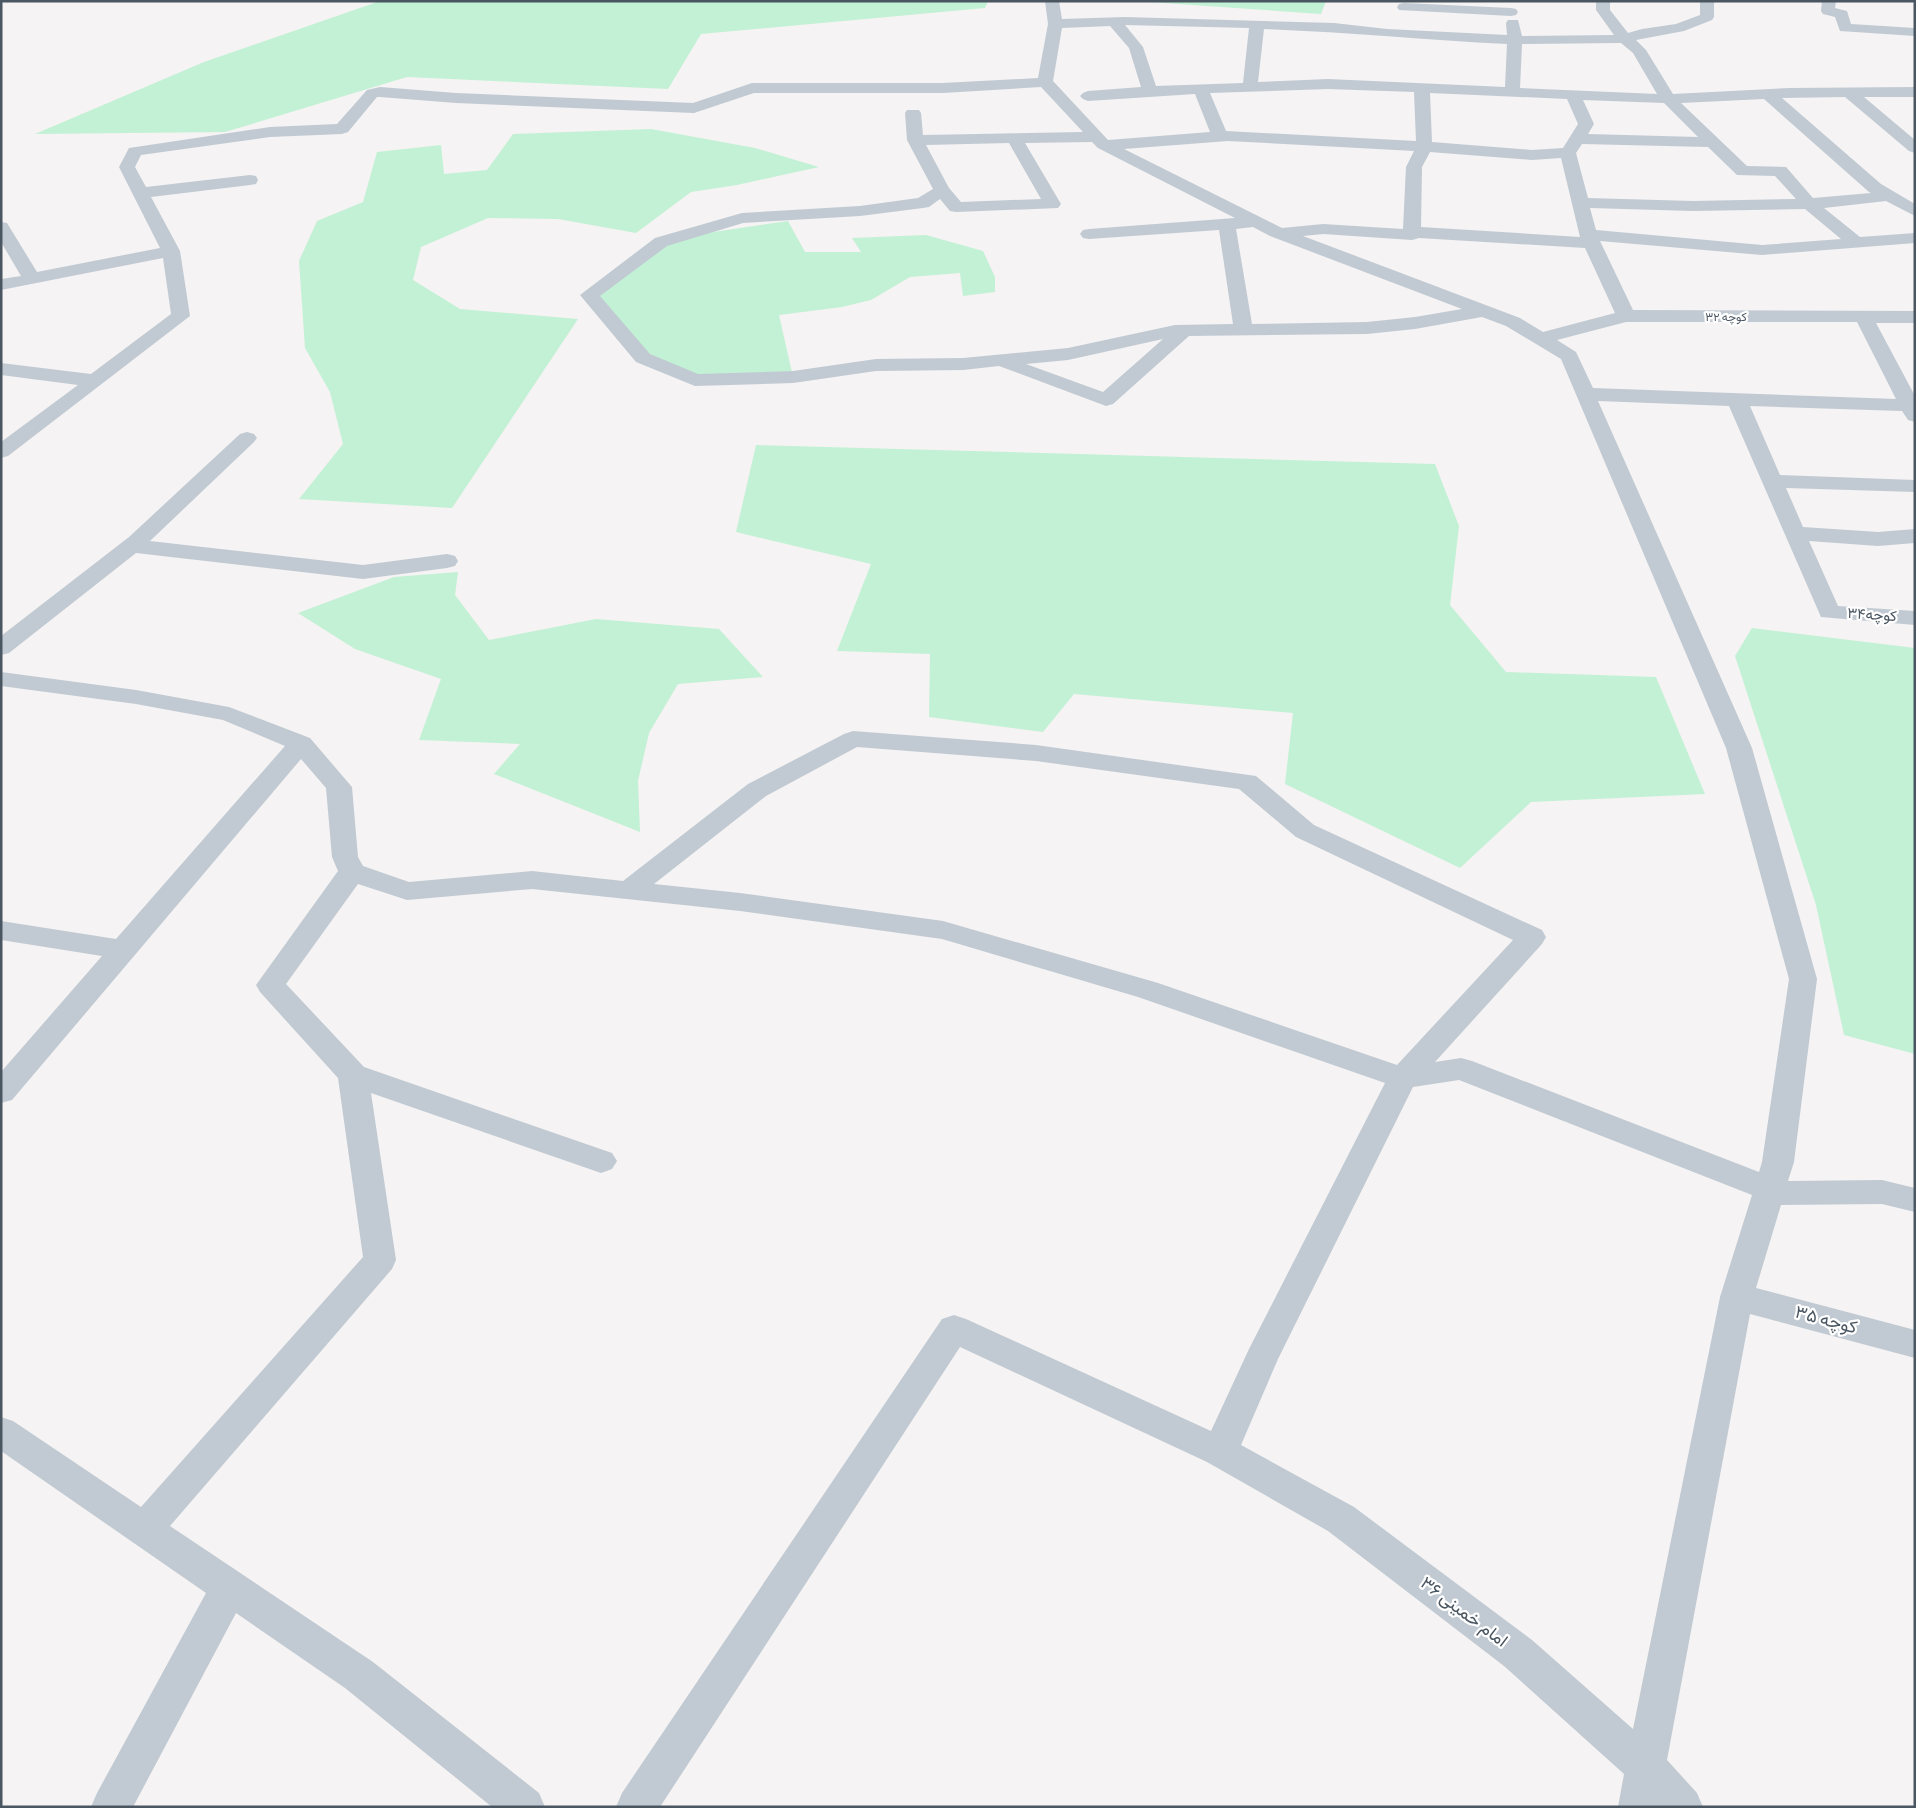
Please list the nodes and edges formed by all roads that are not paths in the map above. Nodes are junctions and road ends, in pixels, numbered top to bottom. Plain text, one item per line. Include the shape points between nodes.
1 (1052, 1) edge
2 (1603, 1) edge
3 (1707, 1) edge
4 (1829, 1) edge
5 (1404, 4) edge
6 (1511, 7) edge
7 (1114, 21) junction
8 (1054, 24) junction
9 (1257, 25) junction
10 (1915, 32) edge
11 (1402, 34) junction
12 (1625, 39) junction
13 (1515, 40) junction
14 (1045, 82) junction
15 (1250, 86) junction
16 (1422, 88) junction
17 (1201, 89) junction
18 (1150, 91) junction
19 (1512, 92) junction
20 (1848, 92) junction
21 (1915, 92) edge
22 (1768, 94) junction
23 (1573, 95) junction
24 (1088, 96) dead end
25 (1668, 99) junction
26 (913, 113) dead end
27 (1220, 137) junction
28 (1014, 138) junction
29 (915, 140) junction
30 (1101, 141) junction
31 (1712, 142) junction
32 (1572, 146) junction
33 (1424, 148) junction
34 (1915, 148) edge
35 (250, 180) dead end
36 (942, 190) junction
37 (141, 193) junction
38 (1889, 196) junction
39 (1580, 203) junction
40 (1809, 204) junction
41 (1915, 211) edge
42 (1256, 222) junction
43 (1227, 224) junction
44 (1412, 232) junction
45 (1280, 233) junction
46 (1089, 234) dead end
47 (4, 236) edge
48 (1915, 238) edge
49 (1589, 239) junction
50 (1857, 243) junction
51 (171, 251) junction
52 (32, 279) junction
53 (1, 285) edge
54 (1483, 311) junction
55 (1626, 316) junction
56 (1915, 317) edge
57 (1864, 318) junction
58 (1184, 331) junction
59 (1244, 331) junction
60 (1540, 339) junction
61 (1000, 361) junction
62 (1, 369) edge
63 (96, 381) junction
64 (1585, 394) junction
65 (1737, 400) junction
66 (1912, 410) edge
67 (247, 438) dead end
68 (1, 452) edge
69 (1772, 481) junction
70 (1915, 486) edge
71 (1795, 533) junction
72 (1915, 536) edge
73 (131, 546) junction
74 (447, 561) dead end
75 (1915, 618) edge
76 (1, 648) edge
77 (1, 679) edge
78 (301, 743) junction
79 (352, 872) junction
80 (627, 891) junction
81 (1, 930) edge
82 (123, 950) junction
83 (353, 1075) junction
84 (1402, 1078) junction
85 (1, 1092) edge
86 (601, 1161) dead end
87 (1770, 1189) junction
88 (1915, 1200) edge
89 (1737, 1297) junction
90 (1915, 1344) edge
91 (1, 1432) edge
92 (1220, 1451) junction
93 (145, 1528) junction
94 (230, 1586) junction
95 (1645, 1766) junction
96 (111, 1807) edge
97 (525, 1807) edge
98 (636, 1807) edge
99 (1638, 1807) edge
100 (1683, 1807) edge

1 - 8 street
2 - 12 street via 1603,10
3 - 12 street via 1707,18 1679,28 1642,32
4 - 10 street via 1828,11 1842,14 1845,28
5 - 6 street
5 - 11 street
6 - 13 street
7 - 8 street
7 - 9 street
7 - 18 street via 1136,47
8 - 14 street
9 - 11 street via 1334,27
9 - 15 street
11 - 13 street
12 - 13 street
12 - 25 street via 1639,50
13 - 19 street
14 - 30 street
14 - 37 street via 943,88 752,88 694,108 372,93 342,129 270,132 135,151 127,167
15 - 16 street via 1328,84
15 - 17 street
16 - 19 street
16 - 33 street
17 - 18 street
17 - 27 street
18 - 24 street
19 - 23 street
20 - 21 street
20 - 22 street
20 - 34 street
22 - 25 street
22 - 38 street via 1875,188
23 - 25 street
23 - 32 street via 1586,124
25 - 31 street
26 - 29 street
27 - 30 street
27 - 33 street via 1379,143
28 - 29 street
28 - 30 street
28 - 36 street via 1052,204 956,207
29 - 36 street
30 - 42 street
31 - 32 street
31 - 40 street via 1743,171 1780,171
32 - 33 street via 1532,155
32 - 39 street
33 - 44 street via 1414,167
35 - 37 street
36 - 61 street via 923,203 860,211 742,218 667,240 589,295 643,358 695,380 792,377 876,365
37 - 51 street
38 - 40 street
38 - 41 street
39 - 40 street via 1693,206
39 - 49 street
40 - 50 street
42 - 43 street
42 - 45 street
43 - 46 street
43 - 59 street
44 - 45 street via 1412,235 1324,228
44 - 49 street
45 - 54 street
47 - 52 street
48 - 50 street
49 - 50 street via 1762,250
49 - 55 street
51 - 52 street
51 - 63 street via 181,316
52 - 53 street
54 - 59 street via 1367,328
54 - 60 street via 1512,322
55 - 57 street, کوچه ۳۲
55 - 60 street, کوچه ۳۲
56 - 57 street, کوچه ۳۲
57 - 66 street
58 - 59 street
58 - 61 street via 1068,354
58 - 61 street via 1106,400
60 - 64 street via 1569,356
62 - 63 street
63 - 68 street
64 - 65 street
64 - 87 street via 1739,748 1803,979 1778,1162
65 - 66 street
65 - 69 street
67 - 73 street
69 - 70 street
69 - 71 street
71 - 72 street via 1878,539
71 - 75 street, کوچه۳۴ via 1829,612
73 - 74 street via 363,572
73 - 76 street
77 - 78 street via 136,696 230,714
78 - 79 street via 339,787 345,857
78 - 82 street
79 - 80 street via 407,891 532,880
79 - 83 street via 270,985
80 - 84 street via 740,902 944,930 1148,990
80 - 84 street via 757,790 853,739 1036,752 1247,782 1305,831 1532,937
81 - 82 street
82 - 85 street
83 - 86 street
83 - 93 street via 380,1260
84 - 87 street via 1461,1070
84 - 92 street via 1261,1359
87 - 88 street via 1780,1193 1882,1192
87 - 89 street
89 - 90 street, کوچه ۳۵
89 - 95 street
91 - 93 street
92 - 95 street, ۳۶ امام خمینی via 1341,1519 1518,1653
92 - 98 street, ۳۶ امام خمینی via 954,1329
93 - 94 street
94 - 96 street
94 - 97 street via 359,1675
95 - 99 street
95 - 100 street, ۳۶ امام خمینی

